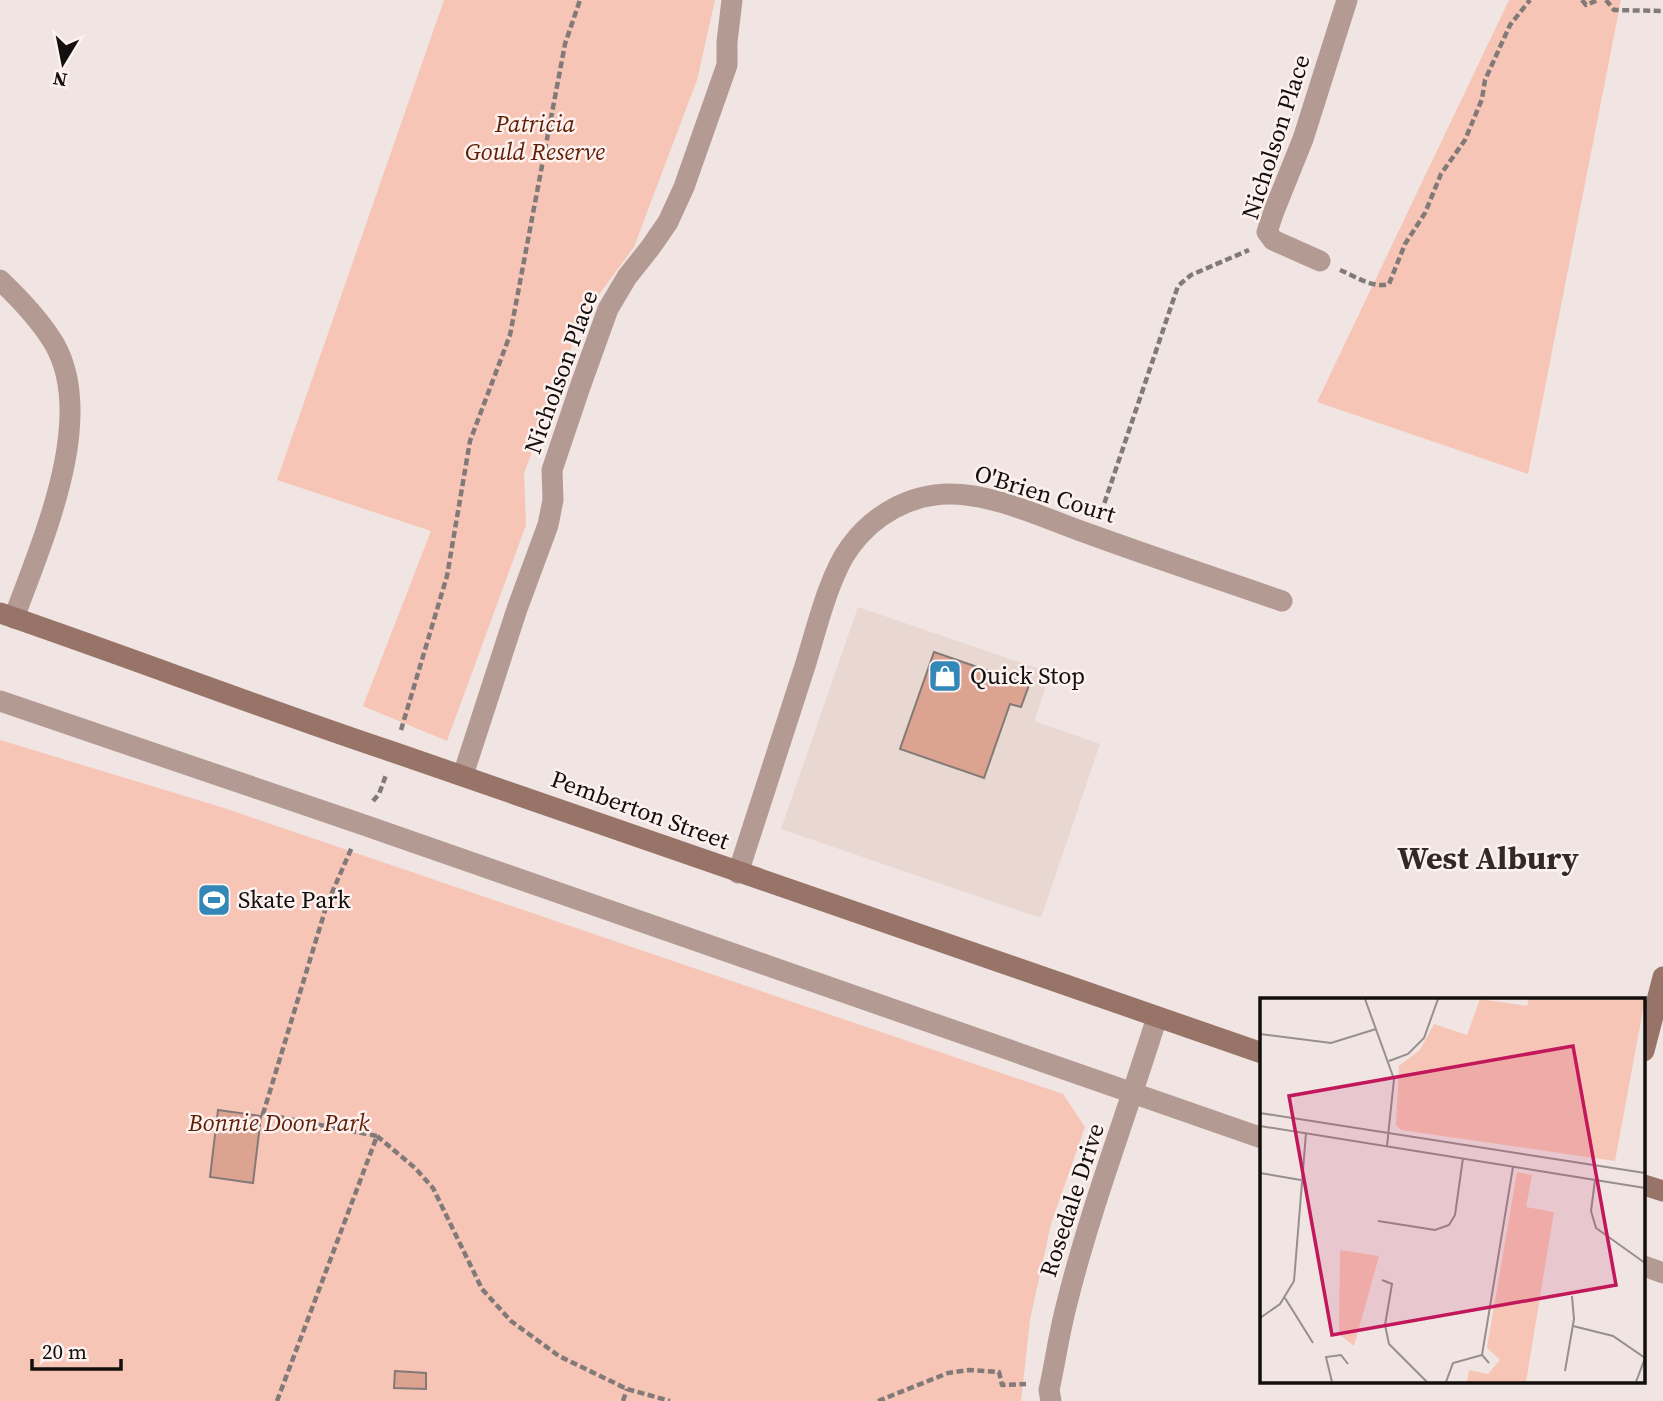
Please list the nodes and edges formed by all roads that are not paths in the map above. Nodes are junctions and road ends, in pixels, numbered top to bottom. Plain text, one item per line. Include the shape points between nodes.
1 (732, 0) edge
2 (1347, 0) edge
3 (1320, 261) road end
4 (0, 280) edge
5 (1282, 601) dead end
6 (7, 615) edge
7 (0, 701) edge
8 (463, 775) junction
9 (738, 873) junction
10 (1663, 977) edge
11 (1157, 1017) junction
12 (1646, 1043) edge
13 (1260, 1053) edge
14 (1133, 1095) junction
15 (1260, 1138) edge
16 (1646, 1186) edge
17 (1663, 1192) edge
18 (1646, 1267) edge
19 (1663, 1273) edge
20 (1050, 1396) edge

1 - 8 street, Nicholson Place via 727,65 684,187 668,222 608,309 580,387 552,470 548,525
2 - 3 street, Nicholson Place via 1303,139 1267,232 1273,240
4 - 6 street via 56,346 70,390 72,419 51,516
5 - 9 street, O'Brien Court via 971,496 949,494 902,503 873,522 850,547 831,590
6 - 8 main road, Pemberton Street
7 - 14 street
8 - 9 main road, Pemberton Street
9 - 11 main road, Pemberton Street
10 - 12 main road
11 - 13 main road, Pemberton Street
11 - 14 street, Rosedale Drive
14 - 15 street
14 - 20 street, Rosedale Drive via 1065,1308
16 - 17 main road
18 - 19 street

